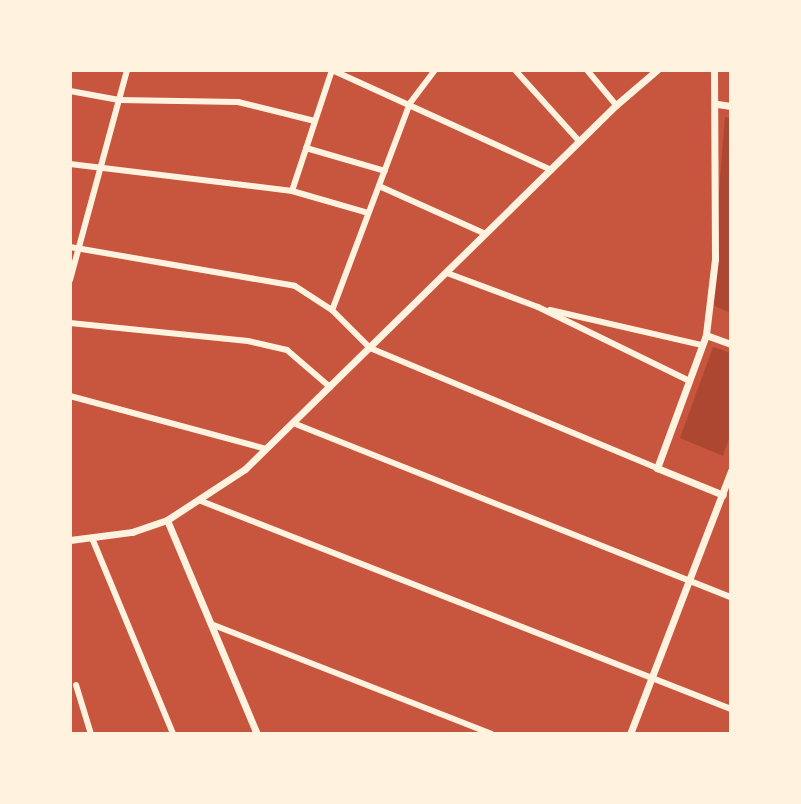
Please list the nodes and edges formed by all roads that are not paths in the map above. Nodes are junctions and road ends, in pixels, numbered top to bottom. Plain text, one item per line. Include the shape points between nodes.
1 (127, 70) edge
2 (332, 70) edge
3 (435, 70) edge
4 (515, 70) edge
5 (587, 70) edge
6 (657, 70) edge
7 (714, 70) edge
8 (70, 91) edge
9 (119, 100) junction
10 (410, 103) junction
11 (616, 104) junction
12 (717, 104) junction
13 (731, 106) edge
14 (315, 121) junction
15 (579, 141) junction
16 (306, 148) junction
17 (70, 164) edge
18 (100, 169) junction
19 (551, 170) junction
20 (385, 171) junction
21 (379, 186) junction
22 (292, 191) junction
23 (368, 213) junction
24 (486, 234) junction
25 (70, 247) edge
26 (79, 248) junction
27 (447, 273) junction
28 (70, 281) edge
29 (538, 307) junction
30 (332, 310) junction
31 (70, 323) edge
32 (705, 335) junction
33 (731, 344) edge
34 (702, 345) junction
35 (370, 348) junction
36 (688, 380) junction
37 (330, 387) junction
38 (70, 397) edge
39 (293, 423) junction
40 (266, 449) junction
41 (657, 468) junction
42 (731, 471) edge
43 (723, 495) junction
44 (731, 498) edge
45 (201, 501) junction
46 (167, 520) junction
47 (92, 538) junction
48 (70, 540) edge
49 (690, 580) junction
50 (731, 597) edge
51 (211, 624) junction
52 (652, 678) junction
53 (76, 685) dead end
54 (731, 709) edge
55 (91, 734) edge
56 (173, 734) edge
57 (257, 734) edge
58 (492, 734) edge
59 (631, 734) edge

1 - 9 street
2 - 10 street
2 - 14 street
3 - 10 street
4 - 15 street
5 - 11 street
6 - 11 street
7 - 12 street
8 - 9 street
9 - 14 street via 238,102
9 - 18 street
10 - 19 street
10 - 20 street
11 - 15 street
12 - 13 street
12 - 32 street via 715,260
14 - 16 street
15 - 19 street
16 - 20 street
16 - 22 street
17 - 18 street
18 - 22 street
18 - 26 street
19 - 24 street
20 - 21 street
21 - 23 street
21 - 24 street
22 - 23 street
23 - 30 street
24 - 27 street
25 - 26 street
26 - 28 street
26 - 30 street via 295,286
27 - 29 street
27 - 35 street
29 - 34 street
29 - 36 street
30 - 35 street
31 - 37 street via 248,341 287,350
32 - 33 street
32 - 34 street
34 - 36 street
35 - 37 street
35 - 41 street
36 - 41 street
37 - 39 street
38 - 40 street
39 - 40 street
39 - 49 street
40 - 45 street
41 - 43 street
42 - 43 street
43 - 44 street
43 - 49 street
45 - 46 street
45 - 52 street
46 - 47 street via 132,532
46 - 51 street
47 - 48 street
47 - 56 street
49 - 50 street
49 - 52 street
51 - 57 street
51 - 58 street
52 - 54 street
52 - 59 street
53 - 55 street

